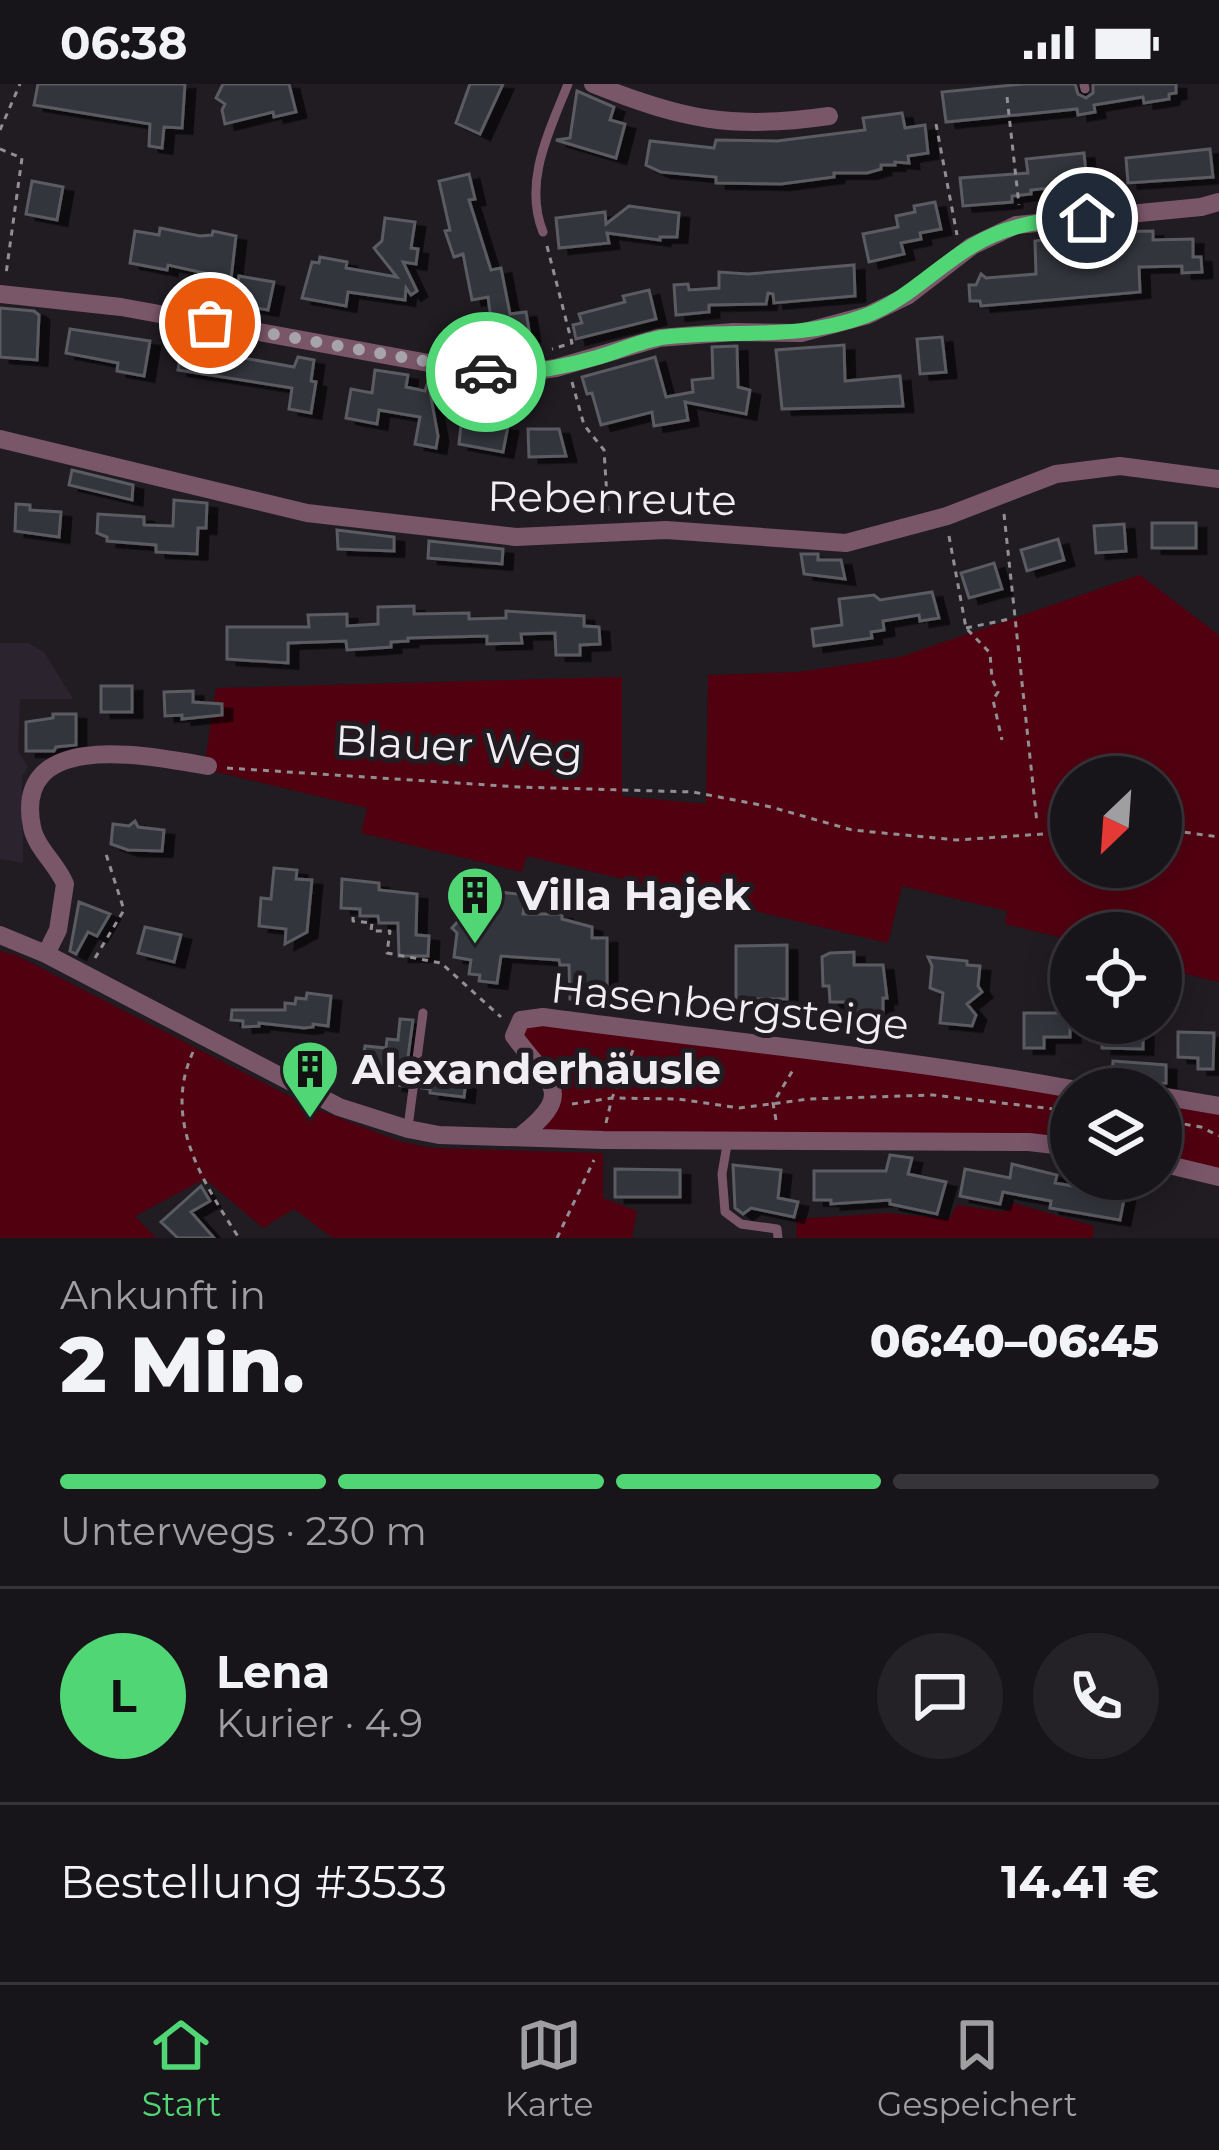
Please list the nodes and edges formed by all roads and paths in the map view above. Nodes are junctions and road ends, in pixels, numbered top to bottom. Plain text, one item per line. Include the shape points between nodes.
1 (20, 84) edge
2 (568, 84) edge
3 (593, 84) edge
4 (1007, 97) dead end
5 (829, 116) dead end
6 (936, 124) dead end
7 (0, 130) edge
8 (0, 148) edge
9 (1219, 202) edge
10 (1021, 224) junction
11 (543, 232) joint
12 (960, 255) junction
13 (6, 274) dead end
14 (0, 294) edge
15 (564, 374) junction
16 (0, 439) edge
17 (1219, 479) edge
18 (1000, 494) junction
19 (947, 516) junction
20 (608, 517) dead end
21 (1010, 619) dead end
22 (966, 628) junction
23 (1002, 740) dead end
24 (208, 766) joint
25 (1037, 823) dead end
26 (1182, 832) edge
27 (1050, 833) edge
28 (1219, 836) edge
29 (105, 851) dead end
30 (353, 916) dead end
31 (0, 935) edge
32 (46, 954) junction
33 (85, 975) junction
34 (423, 1013) dead end
35 (516, 1030) junction
36 (644, 1030) junction
37 (200, 1037) junction
38 (797, 1051) junction
39 (1050, 1085) edge
40 (612, 1098) junction
41 (1182, 1100) edge
42 (773, 1103) junction
43 (1219, 1106) edge
44 (1050, 1109) edge
45 (549, 1113) junction
46 (1182, 1124) edge
47 (408, 1130) junction
48 (523, 1135) junction
49 (1219, 1136) edge
50 (728, 1139) junction
51 (778, 1140) junction
52 (1050, 1144) edge
53 (599, 1149) junction
54 (1182, 1168) edge
55 (1219, 1178) edge
56 (238, 1238) edge
57 (557, 1238) edge
58 (778, 1238) edge

1 - 7 path
2 - 11 lane via 538,170
3 - 5 street via 717,122
4 - 10 path
6 - 12 path
8 - 13 path via 22,158
9 - 10 street
10 - 12 street
11 - 15 path via 572,343 551,348
12 - 15 street via 907,296 834,326 659,338
14 - 15 street via 121,307 478,372
15 - 20 path via 584,425 604,450
16 - 19 street, Rebenreute via 308,513 516,537 666,530 846,543
17 - 18 street, Rebenreute via 1120,466 1056,474
18 - 19 street, Rebenreute
18 - 25 path
19 - 22 path
21 - 22 path
22 - 23 path via 990,652
24 - 27 path, Blauer Weg via 693,792 852,830 957,840
24 - 32 street via 112,753 38,774 32,831 65,884
26 - 28 path
29 - 33 path via 124,910
30 - 35 path via 371,923 371,931 390,931 387,953 441,963
31 - 32 street
32 - 33 street
33 - 37 street
34 - 47 lane
35 - 36 street, Hasenbergsteige via 521,1020 543,1017
35 - 45 street, Hasenbergsteige via 551,1086
36 - 38 street, Hasenbergsteige
36 - 40 path
37 - 47 street via 339,1107
37 - 56 path via 182,1086 183,1119 200,1177
38 - 39 street, Hasenbergsteige
38 - 42 path
40 - 42 path via 739,1108
40 - 45 path
40 - 53 path
41 - 43 street
42 - 44 path via 933,1095
42 - 51 path
45 - 48 street
46 - 49 path
47 - 48 street
48 - 53 street
50 - 51 street
50 - 53 street
50 - 58 lane via 725,1212 741,1224 777,1228
51 - 52 street
53 - 57 path
54 - 55 street

